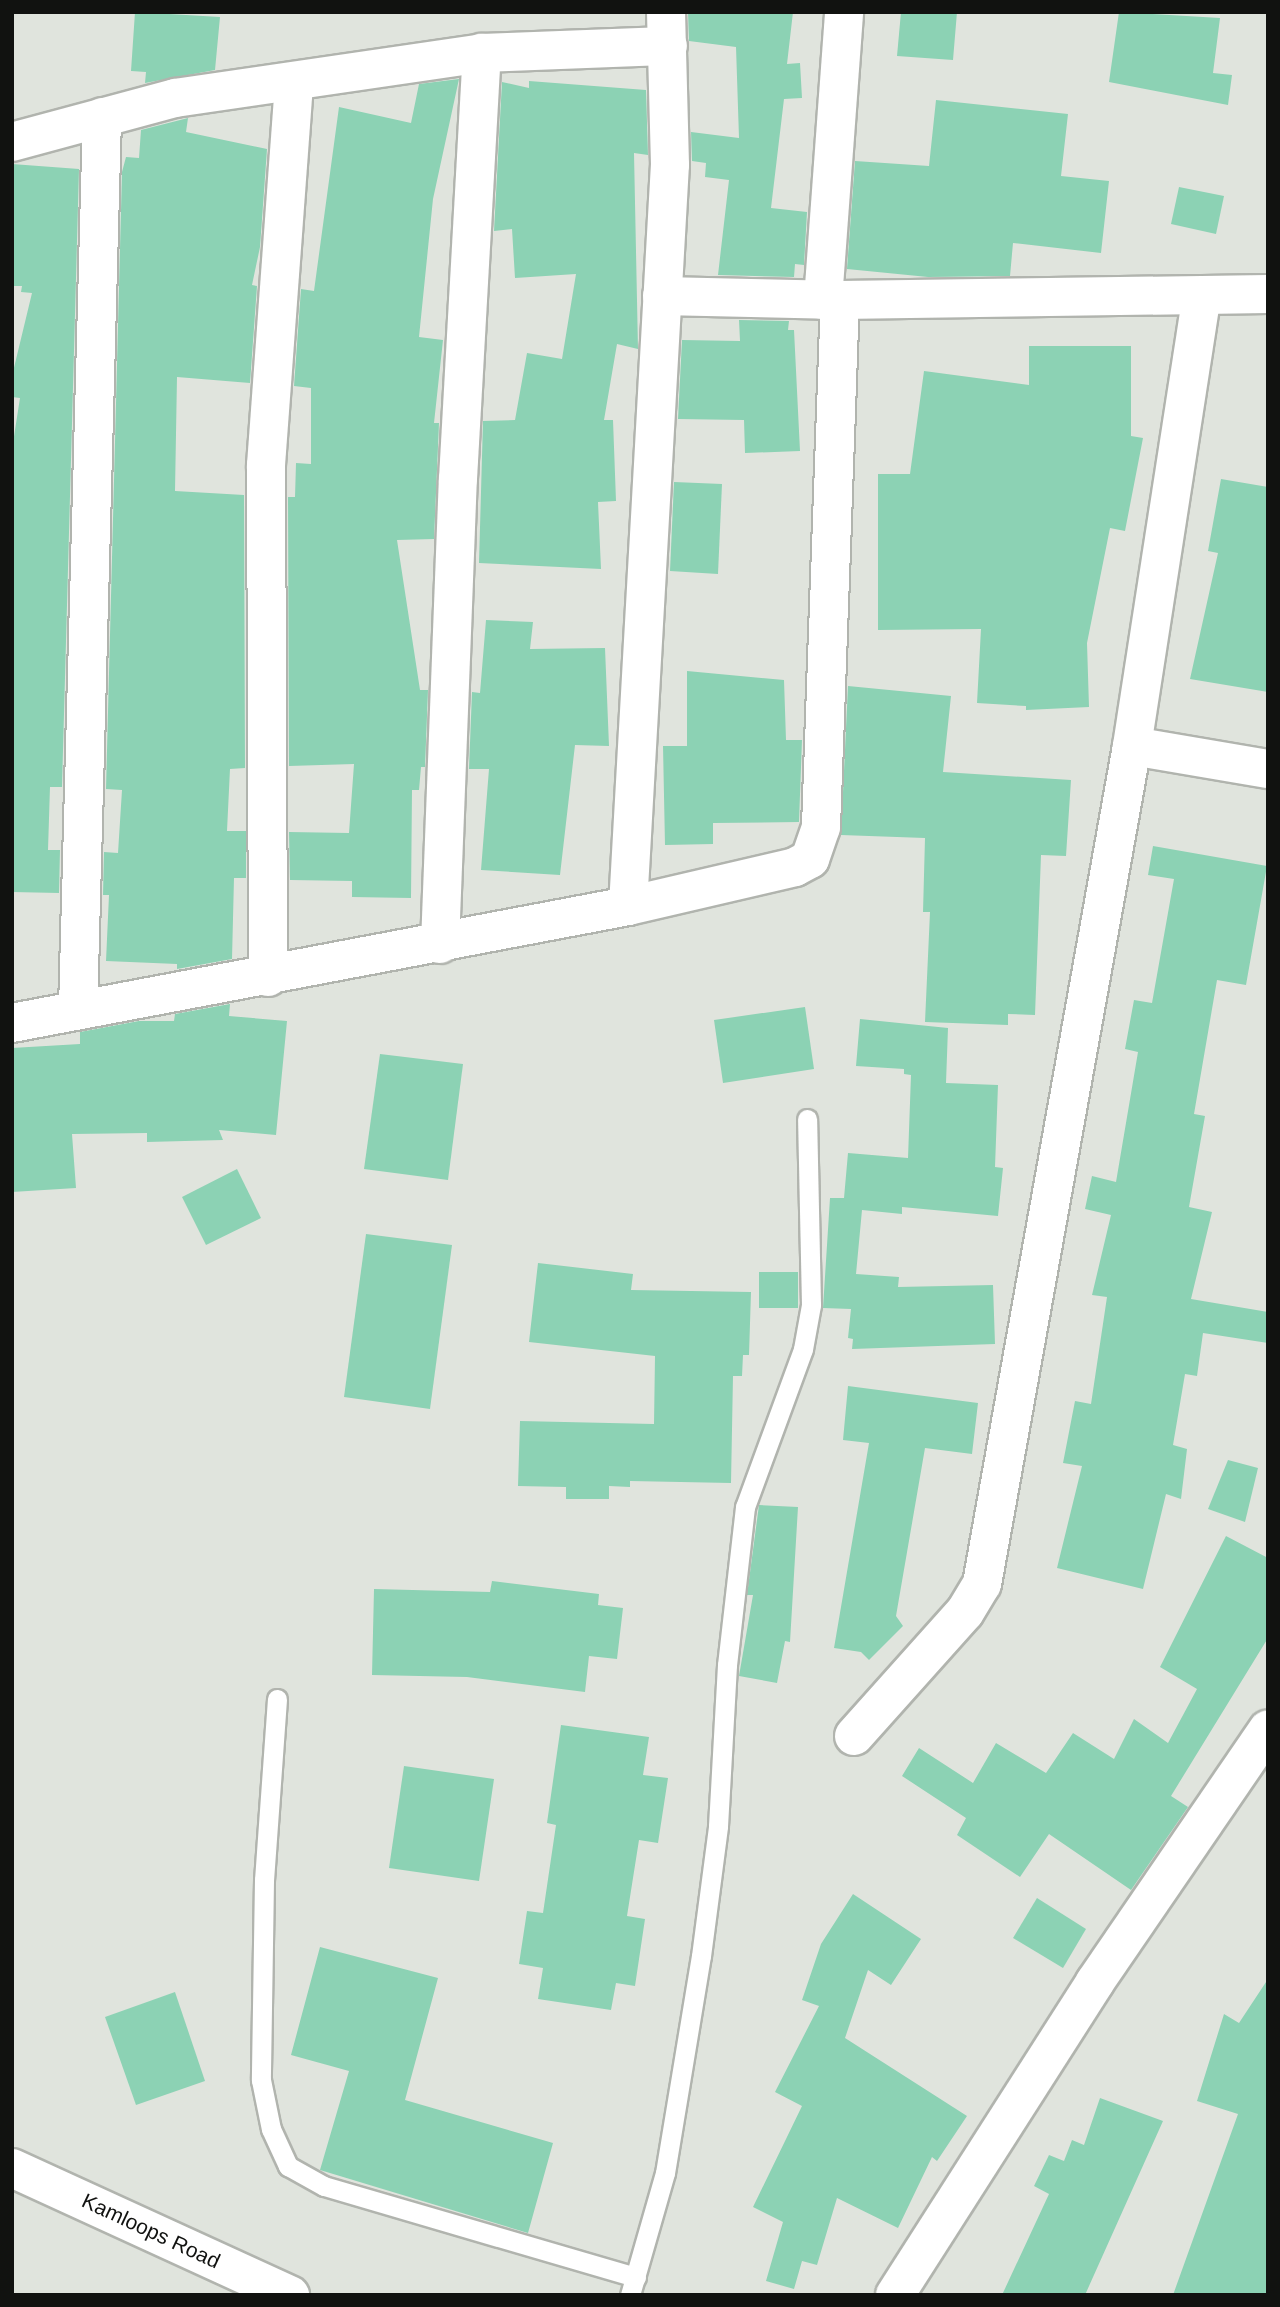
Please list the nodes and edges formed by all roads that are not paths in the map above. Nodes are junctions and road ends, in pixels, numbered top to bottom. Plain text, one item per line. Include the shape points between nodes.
1 (844, 12) edge
2 (667, 29) edge
3 (482, 54) junction
4 (294, 82) junction
5 (102, 117) junction
6 (12, 142) edge
7 (1268, 294) edge
8 (662, 296) junction
9 (1202, 296) junction
10 (832, 300) junction
11 (1132, 746) junction
12 (1268, 769) edge
13 (628, 906) junction
14 (440, 944) junction
15 (268, 977) junction
16 (78, 1010) junction
17 (12, 1023) edge
18 (807, 1119) dead end
19 (277, 1699) dead end
20 (1268, 1729) edge
21 (854, 1736) dead end
22 (12, 2168) edge
23 (633, 2286) edge
24 (290, 2295) edge
25 (895, 2295) edge

1 - 10 street
2 - 3 street
2 - 8 street via 670,165
3 - 4 street
3 - 14 street via 458,479
4 - 5 street via 175,99
4 - 15 street via 266,465
5 - 6 street
5 - 16 street
7 - 9 street
8 - 10 street
8 - 13 street
9 - 10 street
9 - 11 street
10 - 13 street via 818,845 810,859 795,867
11 - 12 street
11 - 21 street via 982,1584 965,1612
13 - 14 street
14 - 15 street
15 - 16 street
16 - 17 street
18 - 23 lane via 811,1305 803,1349 745,1507 727,1665 718,1826 701,1956 665,2173
19 - 23 lane via 264,1880 261,2080 271,2129 288,2166 324,2186
20 - 25 street via 1095,1982
22 - 24 street, Kamloops Road

